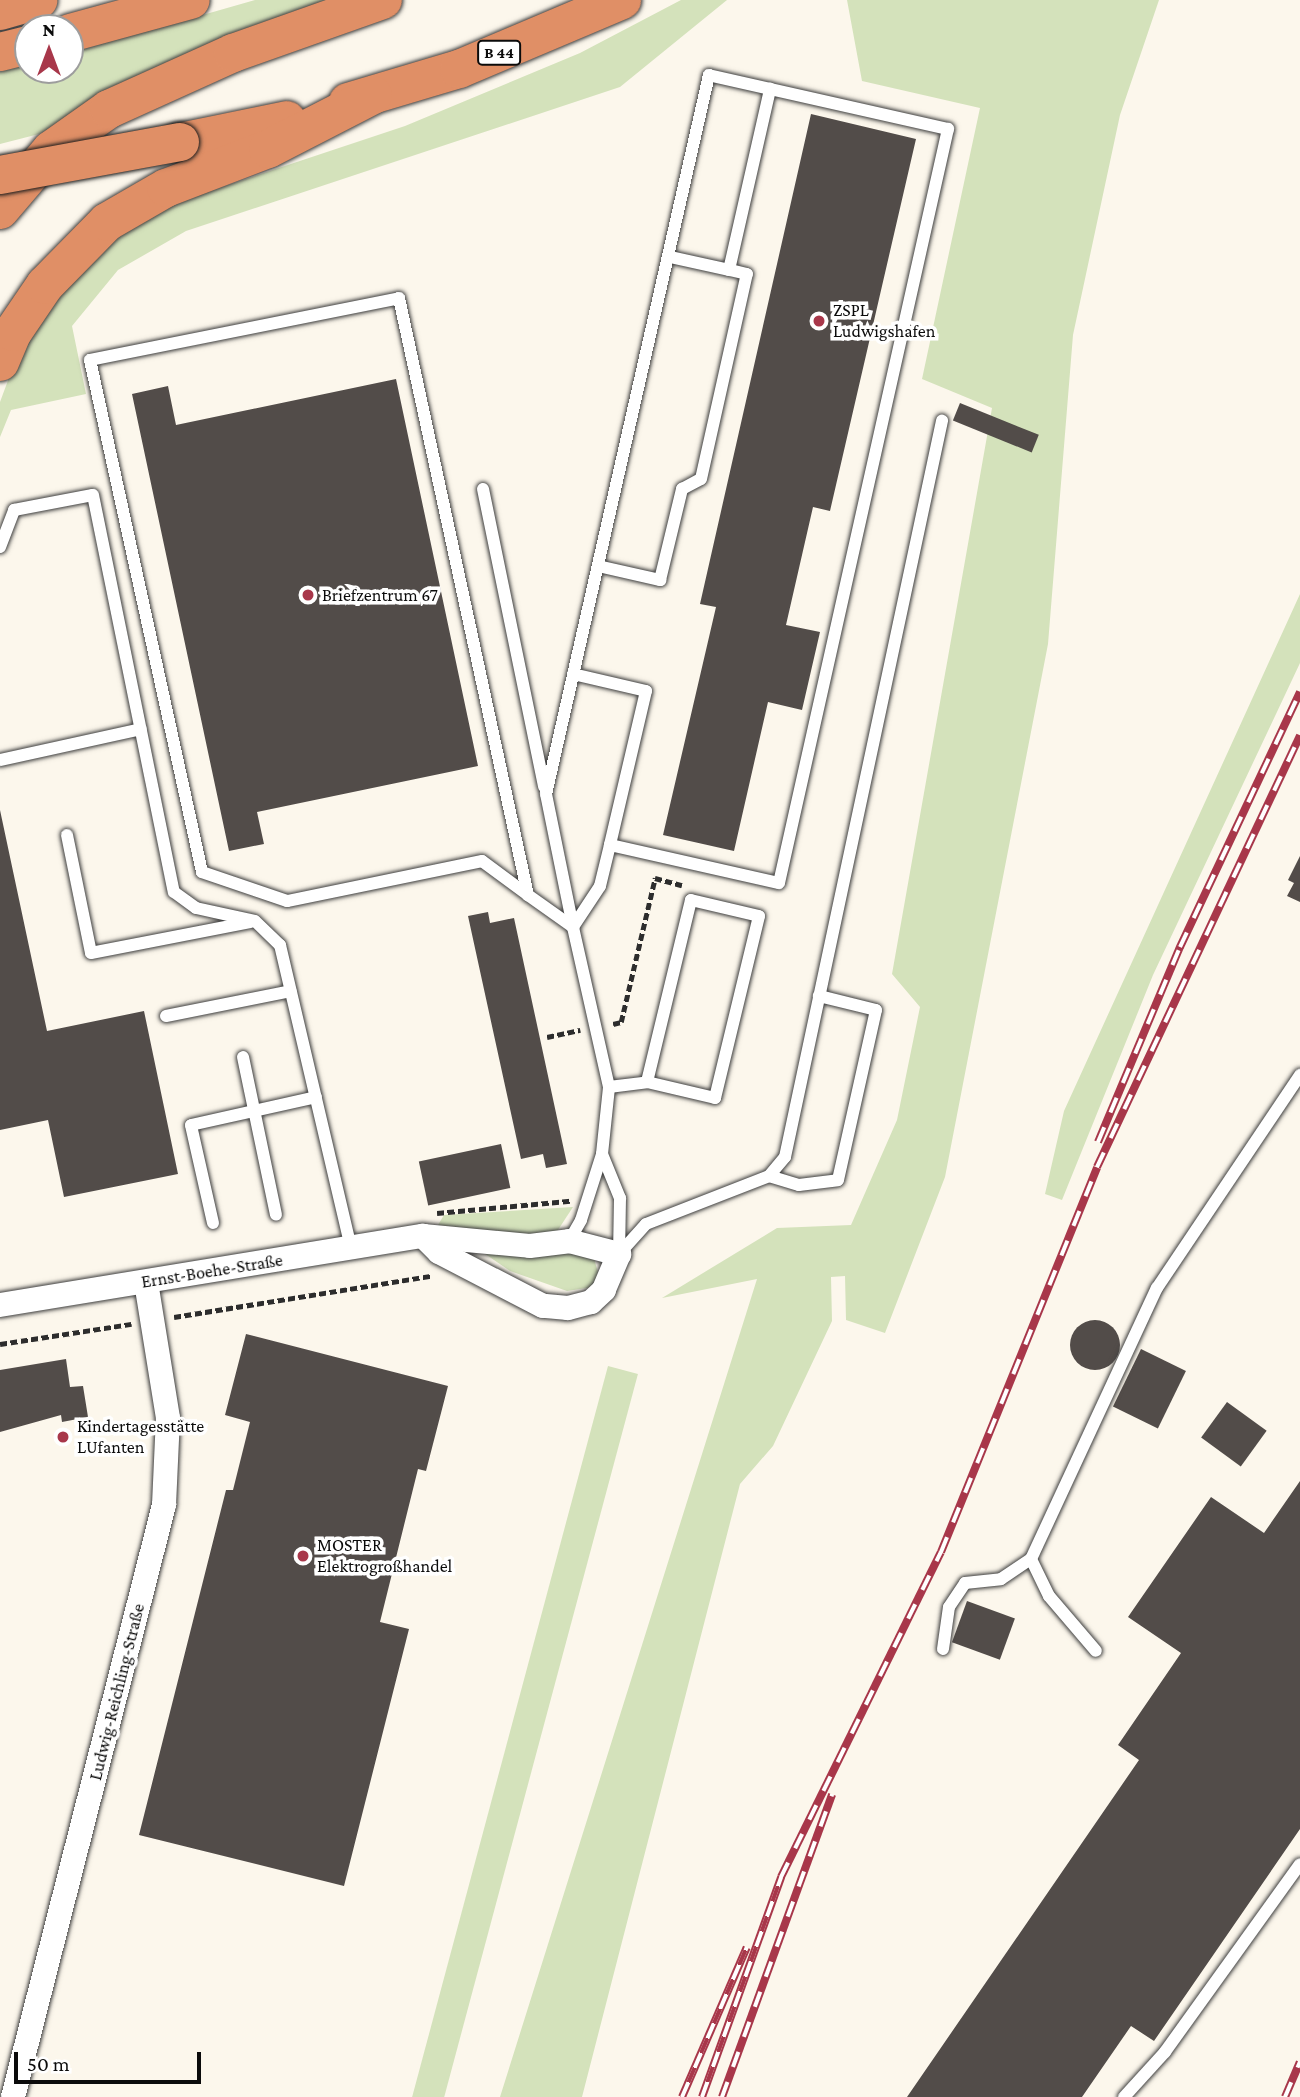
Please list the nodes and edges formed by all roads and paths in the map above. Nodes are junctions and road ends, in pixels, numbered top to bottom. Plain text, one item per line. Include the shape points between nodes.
1 (38, 0) edge
2 (191, 0) edge
3 (383, 0) edge
4 (622, 0) edge
5 (0, 11) edge
6 (84, 29) edge
7 (770, 89) junction
8 (373, 95) junction
9 (0, 175) edge
10 (0, 210) edge
11 (670, 257) junction
12 (729, 270) junction
13 (0, 362) edge
14 (942, 421) dead end
15 (483, 489) dead end
16 (0, 547) edge
17 (598, 566) junction
18 (573, 674) junction
19 (141, 729) junction
20 (0, 760) edge
21 (546, 794) junction
22 (67, 835) dead end
23 (610, 845) junction
24 (528, 895) junction
25 (691, 900) junction
26 (255, 921) junction
27 (573, 927) junction
28 (291, 990) junction
29 (819, 996) junction
30 (166, 1016) dead end
31 (595, 1027) junction
32 (547, 1037) dead end
33 (243, 1057) dead end
34 (1300, 1075) edge
35 (647, 1082) junction
36 (609, 1087) junction
37 (316, 1097) junction
38 (254, 1110) junction
39 (602, 1154) junction
40 (769, 1176) junction
41 (585, 1200) junction
42 (276, 1215) dead end
43 (213, 1223) dead end
44 (423, 1236) junction
45 (569, 1241) junction
46 (351, 1248) junction
47 (619, 1254) junction
48 (444, 1274) dead end
49 (146, 1282) junction
50 (0, 1305) edge
51 (152, 1321) junction
52 (0, 1344) edge
53 (1031, 1559) junction
54 (943, 1649) dead end
55 (1096, 1651) dead end
56 (1300, 1864) edge
57 (13, 2097) edge
58 (1124, 2097) edge

1 - 5 highway
2 - 6 highway
3 - 10 highway via 233,53 109,108 51,150
4 - 8 highway, B 44 via 459,69
7 - 11 lane via 709,75
7 - 12 lane
7 - 23 lane via 947,129 779,883
8 - 9 highway, B 44, bridge via 284,121
8 - 13 highway via 268,149 166,188 107,222 45,285 13,332
11 - 12 lane
11 - 17 lane
12 - 17 lane via 747,274 745,287 701,480 682,489 660,580
14 - 29 lane
15 - 21 lane
16 - 19 lane via 14,510 93,495
17 - 18 lane
18 - 21 lane
18 - 23 lane via 646,691
19 - 20 lane
19 - 26 lane via 174,892 196,908
21 - 27 lane
22 - 26 lane via 91,953
23 - 27 lane via 600,886
24 - 24 lane via 482,861 287,901 202,872 90,360 399,298
24 - 27 lane
25 - 31 path via 685,885 655,878 621,1022
25 - 35 lane
25 - 35 lane via 760,916 715,1098
26 - 28 lane via 280,945
27 - 31 lane
28 - 30 lane
28 - 37 lane
29 - 40 lane via 785,1157
29 - 40 lane via 876,1010 838,1180 799,1185
31 - 32 path
31 - 36 lane
33 - 38 lane
34 - 53 lane via 1157,1288
35 - 36 lane
36 - 39 lane
37 - 38 lane
37 - 46 lane
38 - 42 lane
38 - 43 lane via 191,1125
39 - 41 lane
39 - 47 lane via 620,1198 623,1236
40 - 47 lane via 646,1224
41 - 44 path via 439,1210
41 - 45 lane via 581,1220
44 - 45 street, Ernst-Boehe-Straße via 530,1246
44 - 46 street, Ernst-Boehe-Straße
44 - 47 street via 439,1252 569,1316 604,1290
45 - 47 street, Ernst-Boehe-Straße
46 - 49 street, Ernst-Boehe-Straße
48 - 51 path
49 - 50 street, Ernst-Boehe-Straße
49 - 51 street, Ludwig-Reichling-Straße
51 - 52 path
51 - 57 street, Ludwig-Reichling-Straße via 168,1418 164,1505
53 - 54 lane via 1001,1579 965,1583 949,1607
53 - 55 lane via 1049,1596
56 - 58 lane via 1165,2052

